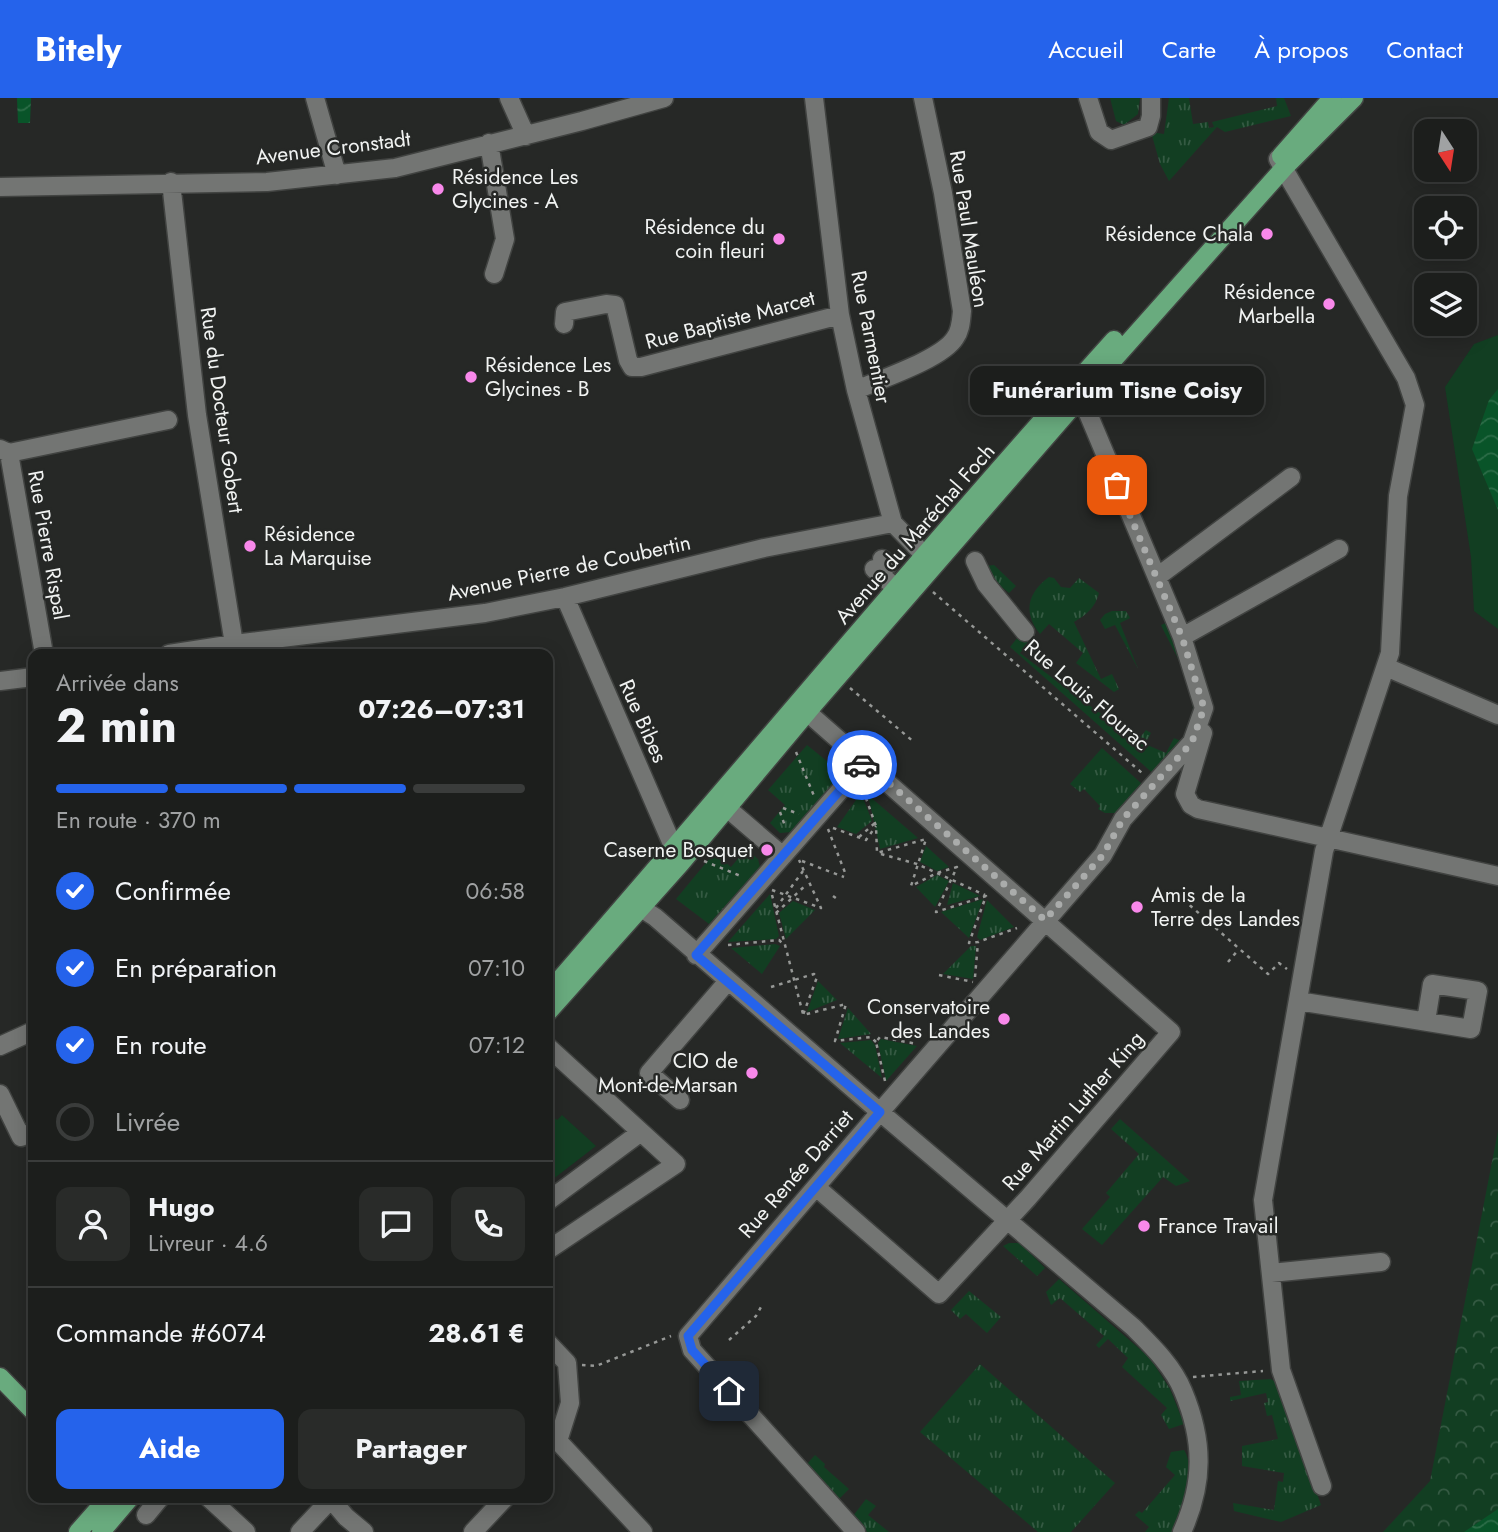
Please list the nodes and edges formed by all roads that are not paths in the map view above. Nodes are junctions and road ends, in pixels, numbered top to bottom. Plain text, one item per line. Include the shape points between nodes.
1 (315, 98) edge
2 (509, 98) edge
3 (664, 98) edge
4 (814, 98) edge
5 (923, 98) edge
6 (1088, 98) edge
7 (1151, 98) edge
8 (1332, 98) edge
9 (1354, 98) edge
10 (526, 136) junction
11 (489, 143) junction
12 (1281, 164) junction
13 (337, 175) junction
14 (171, 182) junction
15 (0, 187) edge
16 (494, 274) dead end
17 (840, 315) junction
18 (564, 324) dead end
19 (1101, 364) junction
20 (856, 390) junction
21 (1074, 395) junction
22 (1143, 398) dead end
23 (169, 420) dead end
24 (4, 451) edge
25 (1291, 477) dead end
26 (893, 523) junction
27 (1339, 549) dead end
28 (929, 561) junction
29 (975, 561) dead end
30 (881, 564) dead end
31 (1157, 577) junction
32 (897, 589) junction
33 (565, 597) junction
34 (1025, 632) dead end
35 (1182, 637) junction
36 (234, 644) junction
37 (43, 649) edge
38 (202, 649) edge
39 (1386, 667) junction
40 (28, 678) edge
41 (0, 681) edge
42 (1204, 708) junction
43 (807, 712) junction
44 (1498, 715) edge
45 (786, 716) junction
46 (865, 762) junction
47 (727, 808) junction
48 (704, 815) junction
49 (1328, 838) junction
50 (678, 856) junction
51 (794, 858) junction
52 (1498, 876) edge
53 (635, 905) junction
54 (1045, 920) junction
55 (696, 955) junction
56 (728, 981) junction
57 (553, 988) edge
58 (1298, 1001) junction
59 (553, 1006) edge
60 (1426, 1021) dead end
61 (28, 1033) edge
62 (0, 1046) edge
63 (553, 1052) edge
64 (0, 1094) edge
65 (680, 1100) dead end
66 (880, 1112) junction
67 (637, 1129) junction
68 (28, 1134) edge
69 (816, 1187) junction
70 (553, 1197) edge
71 (1007, 1220) junction
72 (553, 1244) edge
73 (1381, 1262) dead end
74 (1271, 1273) junction
75 (553, 1349) edge
76 (0, 1377) edge
77 (28, 1406) edge
78 (553, 1447) edge
79 (1322, 1486) dead end
80 (116, 1503) edge
81 (118, 1503) edge
82 (156, 1503) edge
83 (214, 1503) edge
84 (326, 1503) edge
85 (334, 1503) edge
86 (500, 1503) edge
87 (146, 1515) dead end
88 (78, 1532) edge
89 (101, 1532) edge
90 (246, 1532) edge
91 (300, 1532) edge
92 (364, 1532) edge
93 (473, 1532) edge
94 (643, 1532) edge
95 (856, 1532) edge
96 (1182, 1532) edge

1 - 13 street
2 - 10 street
3 - 10 street, Avenue Cronstadt
4 - 17 street, Rue Parmentier
5 - 20 street, Rue Paul Mauléon via 960,298 960,327 939,354
6 - 7 street via 1099,132 1111,140 1148,127
8 - 12 main road, Avenue du Maréchal Foch
9 - 12 main road, Avenue du Maréchal Foch
10 - 11 street, Avenue Cronstadt
11 - 13 street, Avenue Cronstadt via 395,168
11 - 16 street via 505,239
12 - 19 main road, Avenue du Maréchal Foch
12 - 39 street via 1406,378 1415,405 1398,496 1392,639
13 - 14 street, Avenue Cronstadt via 267,182
14 - 15 street, Avenue Cronstadt
14 - 36 street, Rue du Docteur Gobert via 197,415
17 - 18 street, Rue Baptiste Marcet via 632,368 615,305 565,312
17 - 20 street, Rue Parmentier
19 - 21 main road, Avenue du Maréchal Foch
19 - 22 street via 1134,405
20 - 26 street, Rue Parmentier
21 - 28 main road, Avenue du Maréchal Foch
21 - 31 street via 1087,411
23 - 24 street
24 - 37 street, Rue Pierre Rispal
25 - 31 street
26 - 28 street, Rue Parmentier
26 - 33 street, Avenue Pierre de Coubertin via 764,548
27 - 35 street
28 - 32 main road, Avenue du Maréchal Foch
28 - 43 main road, Avenue du Maréchal Foch via 921,580
29 - 34 street via 986,584
30 - 32 street
31 - 35 street
32 - 45 main road, Avenue du Maréchal Foch
33 - 36 street, Avenue Pierre de Coubertin via 485,613
33 - 50 street, Rue Bibes
35 - 42 street
36 - 38 street, Avenue Pierre de Coubertin
39 - 44 street
39 - 49 street
40 - 41 street
42 - 49 street via 1203,739 1185,787 1186,800 1198,810 1216,815
42 - 54 street via 1192,742 1123,819 1103,855
43 - 46 street
43 - 47 main road, Avenue du Maréchal Foch
45 - 47 street via 783,729 729,794
45 - 48 main road, Avenue du Maréchal Foch
46 - 51 street via 818,818
46 - 54 street
47 - 48 street
47 - 50 main road, Avenue du Maréchal Foch
47 - 51 street
48 - 50 main road, Avenue du Maréchal Foch
49 - 52 street
49 - 58 street
50 - 53 main road, Avenue du Maréchal Foch
51 - 55 street
53 - 55 street
53 - 57 main road, Avenue du Maréchal Foch
53 - 59 main road, Avenue du Maréchal Foch
54 - 66 street
54 - 71 street, Rue Martin Luther King via 1171,1032
55 - 56 street
56 - 65 street via 649,1073
56 - 66 street
58 - 60 street
58 - 74 street via 1263,1200
61 - 62 street
63 - 67 street
64 - 68 street via 21,1138
66 - 69 street, Rue Renée Darriet
66 - 71 street, Rue Renée Darriet
67 - 70 street
67 - 72 street via 676,1164
69 - 71 street via 940,1294
69 - 95 street, Rue Renée Darriet via 688,1336 692,1350
71 - 96 street, Rue Renée Darriet via 1133,1327 1186,1383 1200,1472 1194,1506
73 - 74 street
74 - 79 street via 1280,1370
75 - 78 street via 566,1363 570,1403
76 - 77 main road
78 - 94 street
80 - 88 main road
81 - 89 main road
82 - 87 street
83 - 90 street
84 - 91 street
85 - 92 street
86 - 93 street

